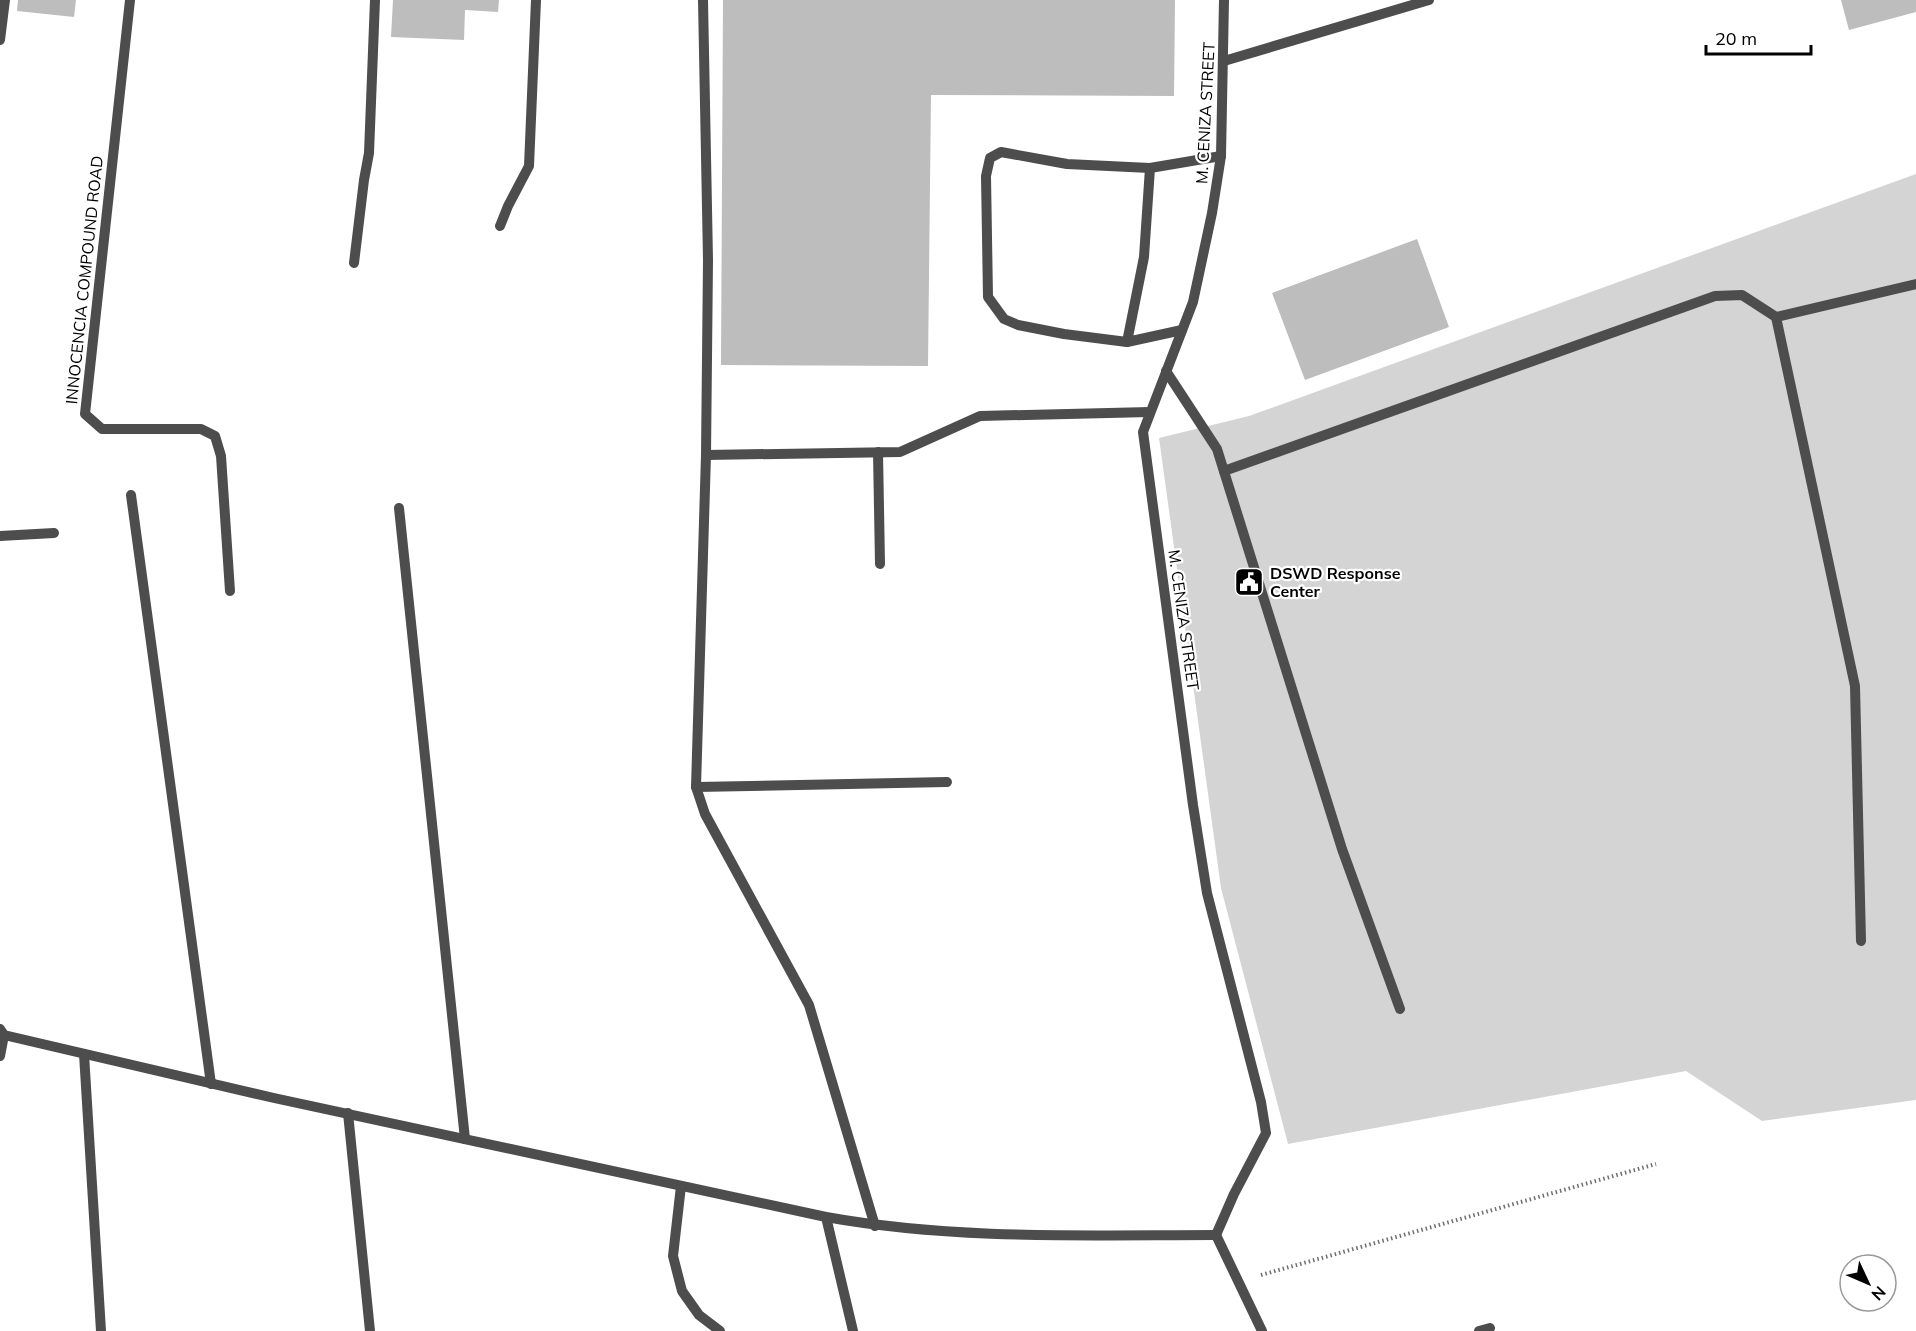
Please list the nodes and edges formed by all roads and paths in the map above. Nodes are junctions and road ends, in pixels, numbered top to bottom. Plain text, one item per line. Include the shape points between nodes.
1 (5, 0) edge
2 (130, 0) edge
3 (375, 0) edge
4 (536, 0) edge
5 (703, 0) edge
6 (1224, 0) edge
7 (1429, 0) edge
8 (0, 40) edge
9 (1224, 61) junction
10 (1221, 156) junction
11 (1150, 168) junction
12 (500, 226) dead end
13 (354, 263) dead end
14 (1916, 284) edge
15 (1776, 317) junction
16 (1182, 330) junction
17 (1127, 342) junction
18 (1166, 371) junction
19 (1150, 412) junction
20 (879, 452) junction
21 (706, 456) junction
22 (1224, 471) junction
23 (131, 495) dead end
24 (399, 508) dead end
25 (54, 533) dead end
26 (0, 536) edge
27 (880, 564) dead end
28 (230, 591) dead end
29 (947, 782) dead end
30 (696, 787) junction
31 (1861, 941) dead end
32 (1400, 1009) dead end
33 (2, 1032) edge
34 (84, 1054) junction
35 (0, 1056) edge
36 (211, 1084) junction
37 (348, 1113) junction
38 (465, 1139) junction
39 (1656, 1164) dead end
40 (681, 1186) junction
41 (826, 1217) junction
42 (875, 1226) junction
43 (1216, 1236) junction
44 (1237, 1282) junction
45 (101, 1331) edge
46 (369, 1331) edge
47 (720, 1331) edge
48 (853, 1331) edge
49 (1262, 1331) edge

1 - 8 street
2 - 28 street, INNOCENCIA COMPOUND ROAD via 85,414 102,429 201,429 215,436 220,456
3 - 13 street via 369,153
4 - 12 street via 529,166
5 - 21 street via 708,260
6 - 9 street, M. CENIZA STREET
7 - 9 street
9 - 10 street, M. CENIZA STREET
10 - 11 street
10 - 16 street, M. CENIZA STREET via 1193,302
11 - 17 street via 1144,257
11 - 17 street via 1067,164 1001,152 990,158 986,176 988,297 1004,319 1064,334
14 - 15 street
15 - 22 street via 1742,295 1714,296
15 - 31 street via 1855,686
16 - 17 street
16 - 18 street, M. CENIZA STREET
18 - 19 street, M. CENIZA STREET
18 - 22 street via 1217,449
19 - 20 street via 980,416 900,452
19 - 43 street, M. CENIZA STREET via 1143,432 1207,893 1266,1133
20 - 21 street
20 - 27 street
21 - 30 street
22 - 32 street via 1342,849
23 - 36 street
24 - 38 street
25 - 26 street
29 - 30 street
30 - 42 street via 705,814 809,1005
33 - 34 street
33 - 35 street
34 - 36 street
34 - 45 street
36 - 37 street
37 - 38 street
37 - 46 street
38 - 40 street
39 - 44 path
40 - 41 street
40 - 47 street via 674,1256 682,1292 699,1315
41 - 42 street
41 - 48 street
42 - 43 street via 1020,1234
43 - 44 street
44 - 49 street

